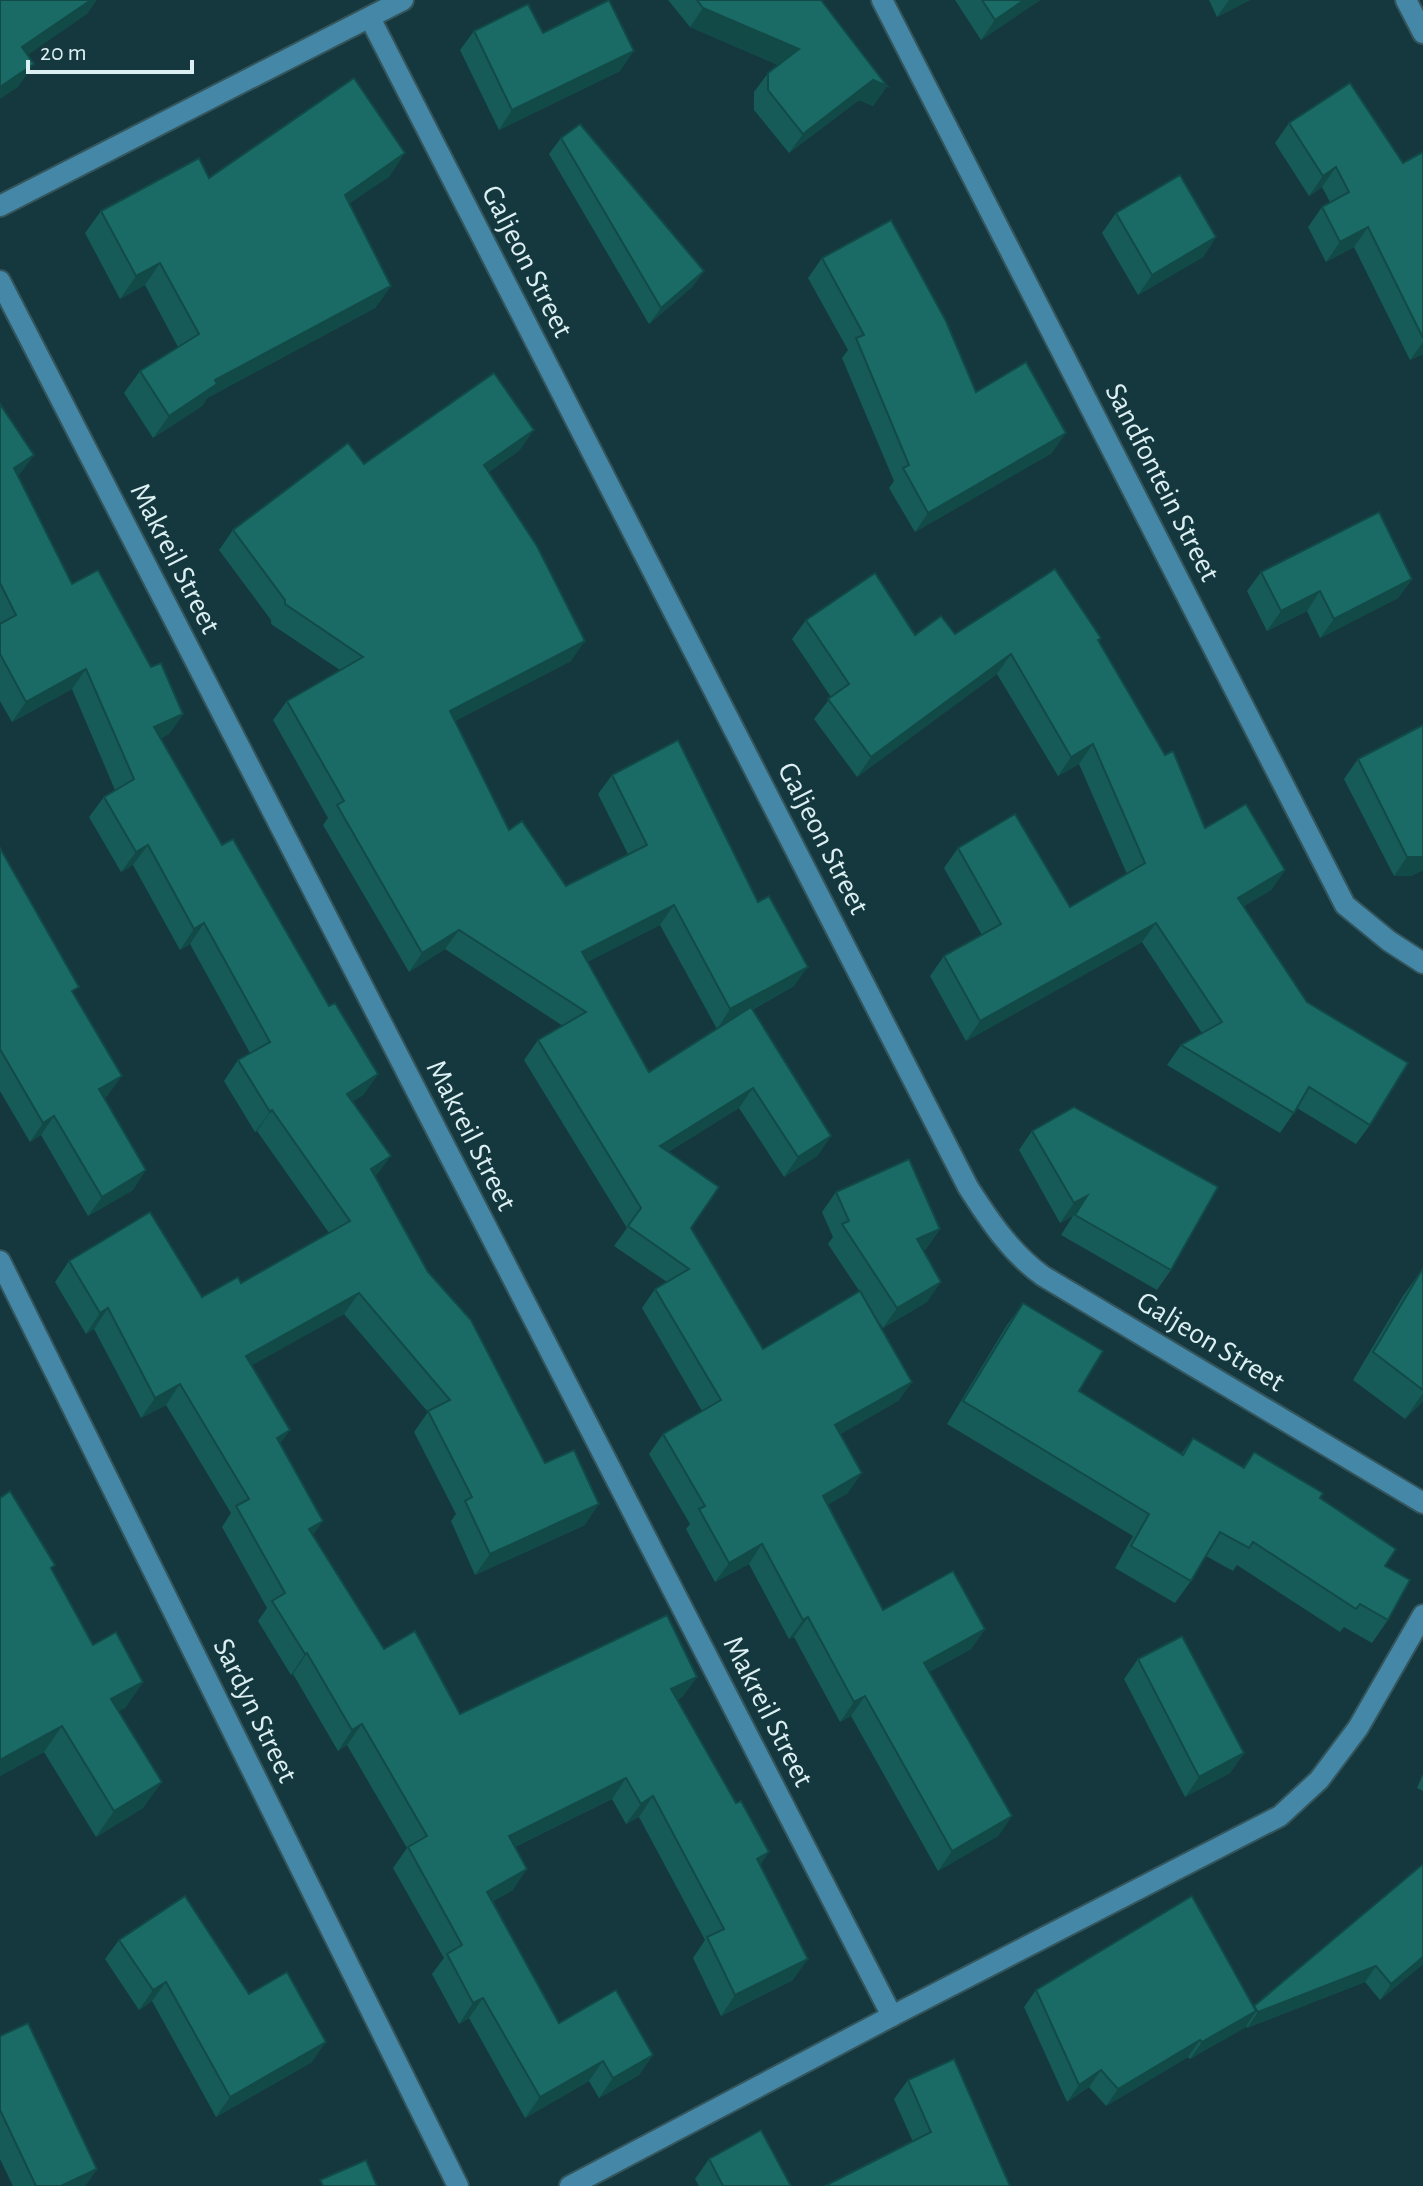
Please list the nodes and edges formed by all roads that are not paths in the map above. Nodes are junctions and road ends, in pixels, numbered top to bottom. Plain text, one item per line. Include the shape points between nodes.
1 (403, 0) edge
2 (882, 0) edge
3 (1406, 0) edge
4 (370, 18) junction
5 (1423, 33) edge
6 (0, 206) edge
7 (0, 281) edge
8 (1423, 963) edge
9 (0, 1261) edge
10 (1423, 1503) edge
11 (1423, 1615) edge
12 (892, 2016) junction
13 (458, 2186) edge
14 (570, 2186) edge

1 - 4 street
2 - 8 street, Sandfontein Street via 1345,905
3 - 5 street
4 - 6 street
4 - 10 street, Galjeon Street via 968,1187 989,1219 1022,1261 1043,1276
7 - 12 street, Makreil Street
9 - 13 street, Sardyn Street
11 - 12 street via 1358,1728 1319,1780 1280,1816
12 - 14 street

